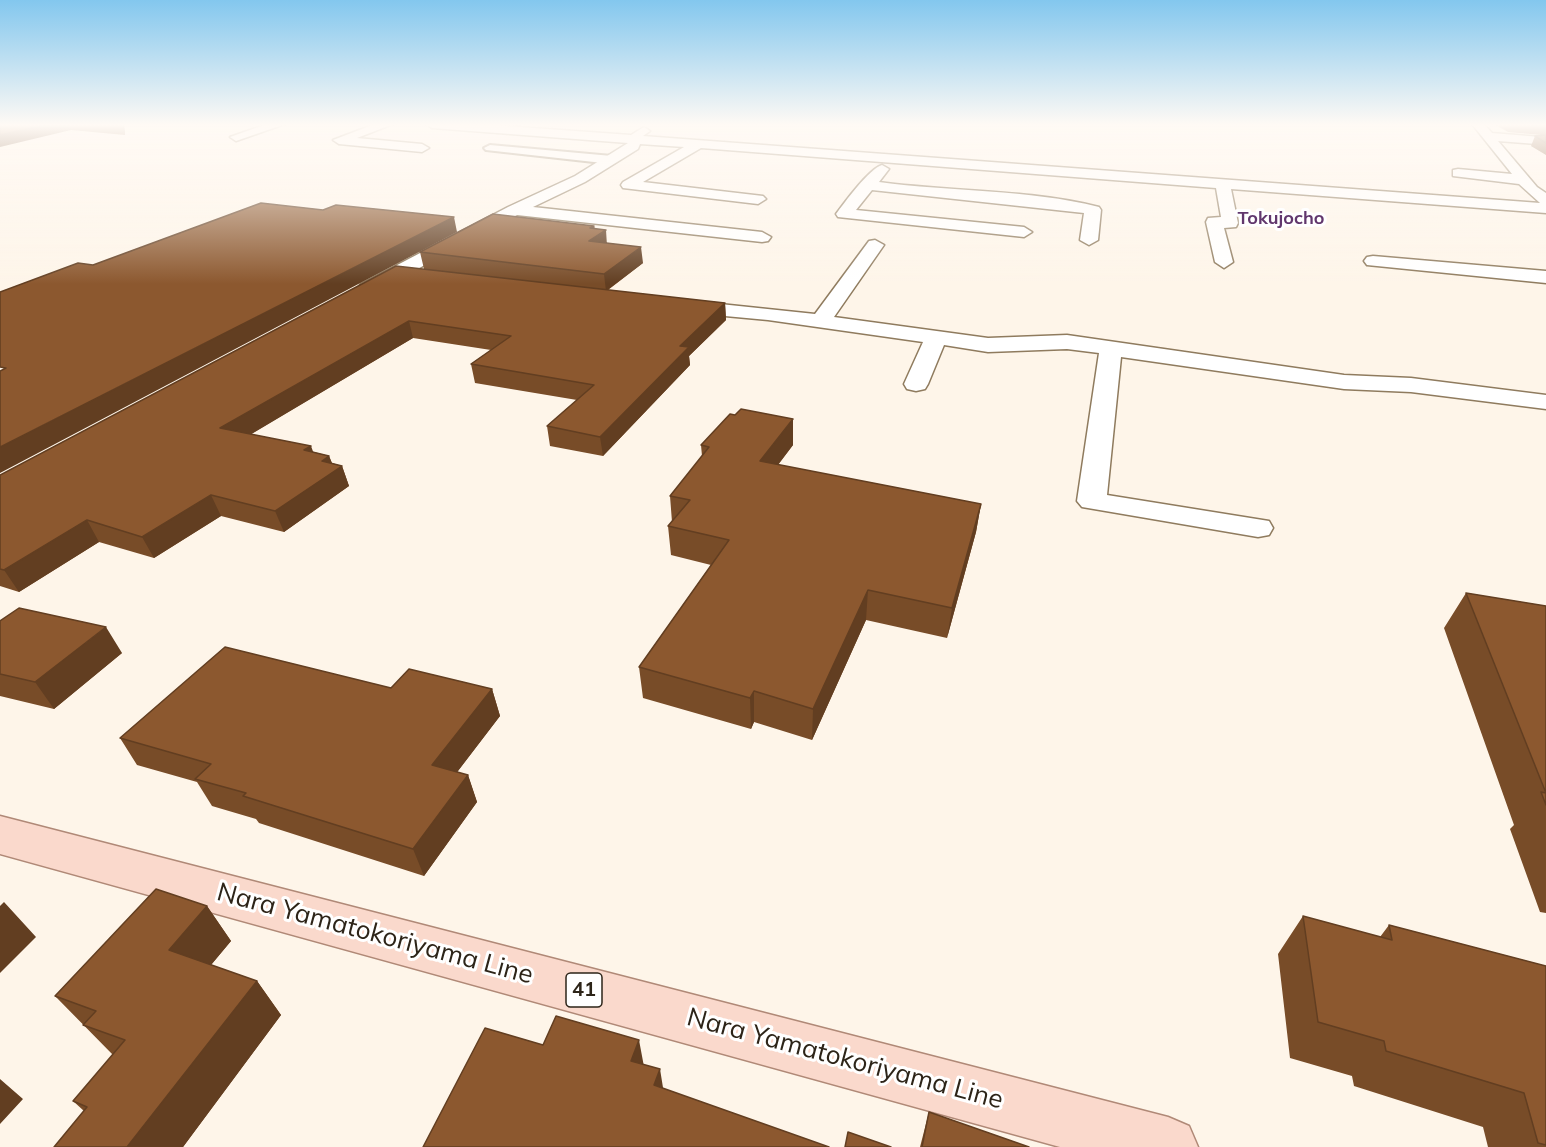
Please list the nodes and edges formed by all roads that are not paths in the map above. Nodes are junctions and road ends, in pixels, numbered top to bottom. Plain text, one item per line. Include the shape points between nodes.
1 (582, 178) edge
2 (641, 178) edge
3 (874, 178) edge
4 (1144, 178) edge
5 (1497, 178) edge
6 (1522, 178) edge
7 (1524, 180) junction
8 (1223, 184) junction
9 (867, 185) junction
10 (758, 199) dead end
11 (1546, 200) edge
12 (1525, 207) junction
13 (1546, 208) edge
14 (514, 210) junction
15 (1546, 225) edge
16 (1024, 232) dead end
17 (762, 237) dead end
18 (1089, 240) dead end
19 (875, 244) dead end
20 (1373, 261) dead end
21 (1224, 262) dead end
22 (397, 273) junction
23 (431, 277) edge
24 (1546, 277) edge
25 (355, 295) edge
26 (661, 304) edge
27 (821, 321) junction
28 (936, 338) junction
29 (1111, 348) junction
30 (916, 384) dead end
31 (1546, 402) edge
32 (1258, 528) dead end
33 (0, 835) edge
34 (1168, 1147) edge

1 - 14 street
2 - 10 street via 628,185
3 - 9 street
4 - 8 street
5 - 7 street
6 - 7 street
7 - 11 street
8 - 12 street
8 - 21 street via 1230,223 1214,222
9 - 16 street via 844,214
9 - 18 street via 1093,210
12 - 13 street
12 - 15 street
14 - 17 street
14 - 22 street
19 - 27 street
20 - 24 street
22 - 23 street
22 - 25 street
26 - 27 street
27 - 28 street
28 - 29 street via 988,345 1067,342
28 - 30 street
29 - 31 street via 1344,382 1411,385
29 - 32 street via 1092,501
33 - 34 main road, Nara Yamatokoriyama Line / 41

